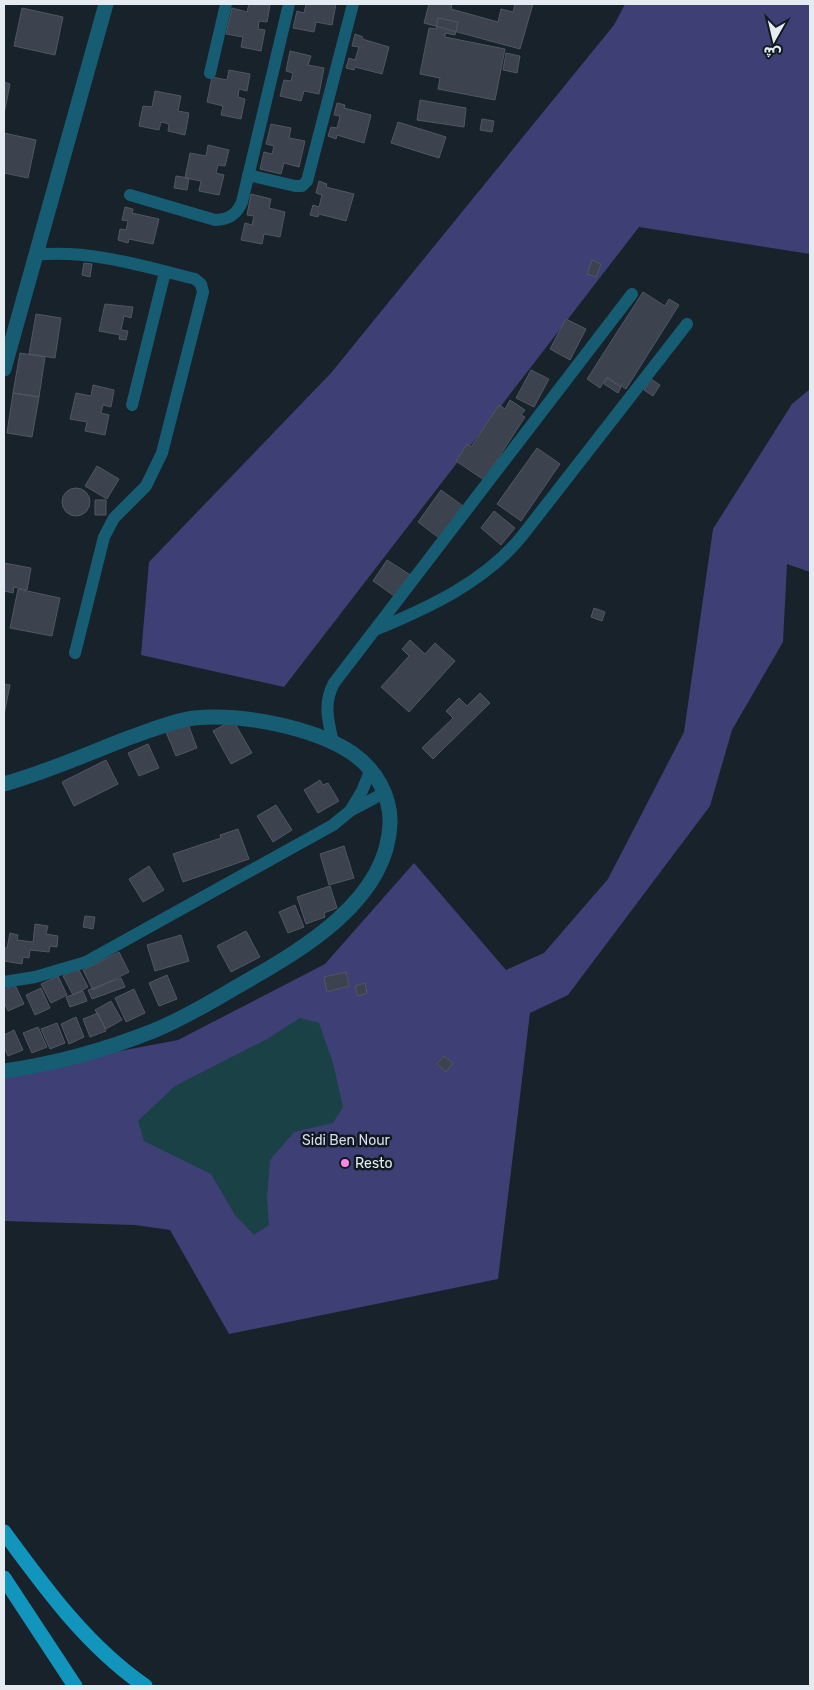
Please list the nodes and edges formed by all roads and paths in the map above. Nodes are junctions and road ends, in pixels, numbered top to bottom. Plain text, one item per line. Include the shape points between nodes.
1 (106, 4) edge
2 (226, 4) edge
3 (289, 4) edge
4 (353, 4) edge
5 (210, 73) dead end
6 (248, 175) junction
7 (130, 195) dead end
8 (34, 255) junction
9 (165, 272) junction
10 (632, 294) dead end
11 (687, 324) dead end
12 (4, 369) edge
13 (132, 405) dead end
14 (372, 632) junction
15 (75, 653) dead end
16 (333, 742) junction
17 (371, 769) junction
18 (4, 784) edge
19 (384, 793) junction
20 (350, 811) junction
21 (4, 982) edge
22 (4, 1071) edge
23 (4, 1532) edge
24 (4, 1578) edge
25 (75, 1686) edge
26 (145, 1686) edge

1 - 8 street
2 - 5 street
3 - 6 street
4 - 6 street via 307,181 302,186 295,186
6 - 7 street via 240,207 232,216 221,220
8 - 9 street via 84,254
8 - 12 street
9 - 13 street
9 - 15 street via 198,281 202,296 162,453 146,486 114,518 104,537
10 - 14 street
11 - 14 street via 502,559 478,578
14 - 16 street via 330,690 326,711
16 - 17 street
16 - 18 street via 249,719 192,718
17 - 19 street
17 - 20 street
19 - 20 street
19 - 22 street via 390,819 389,836 379,869 342,914 300,951 204,1006 154,1030 53,1062
20 - 21 street via 333,825 86,962
23 - 26 main road via 76,1625 122,1670
24 - 25 main road

